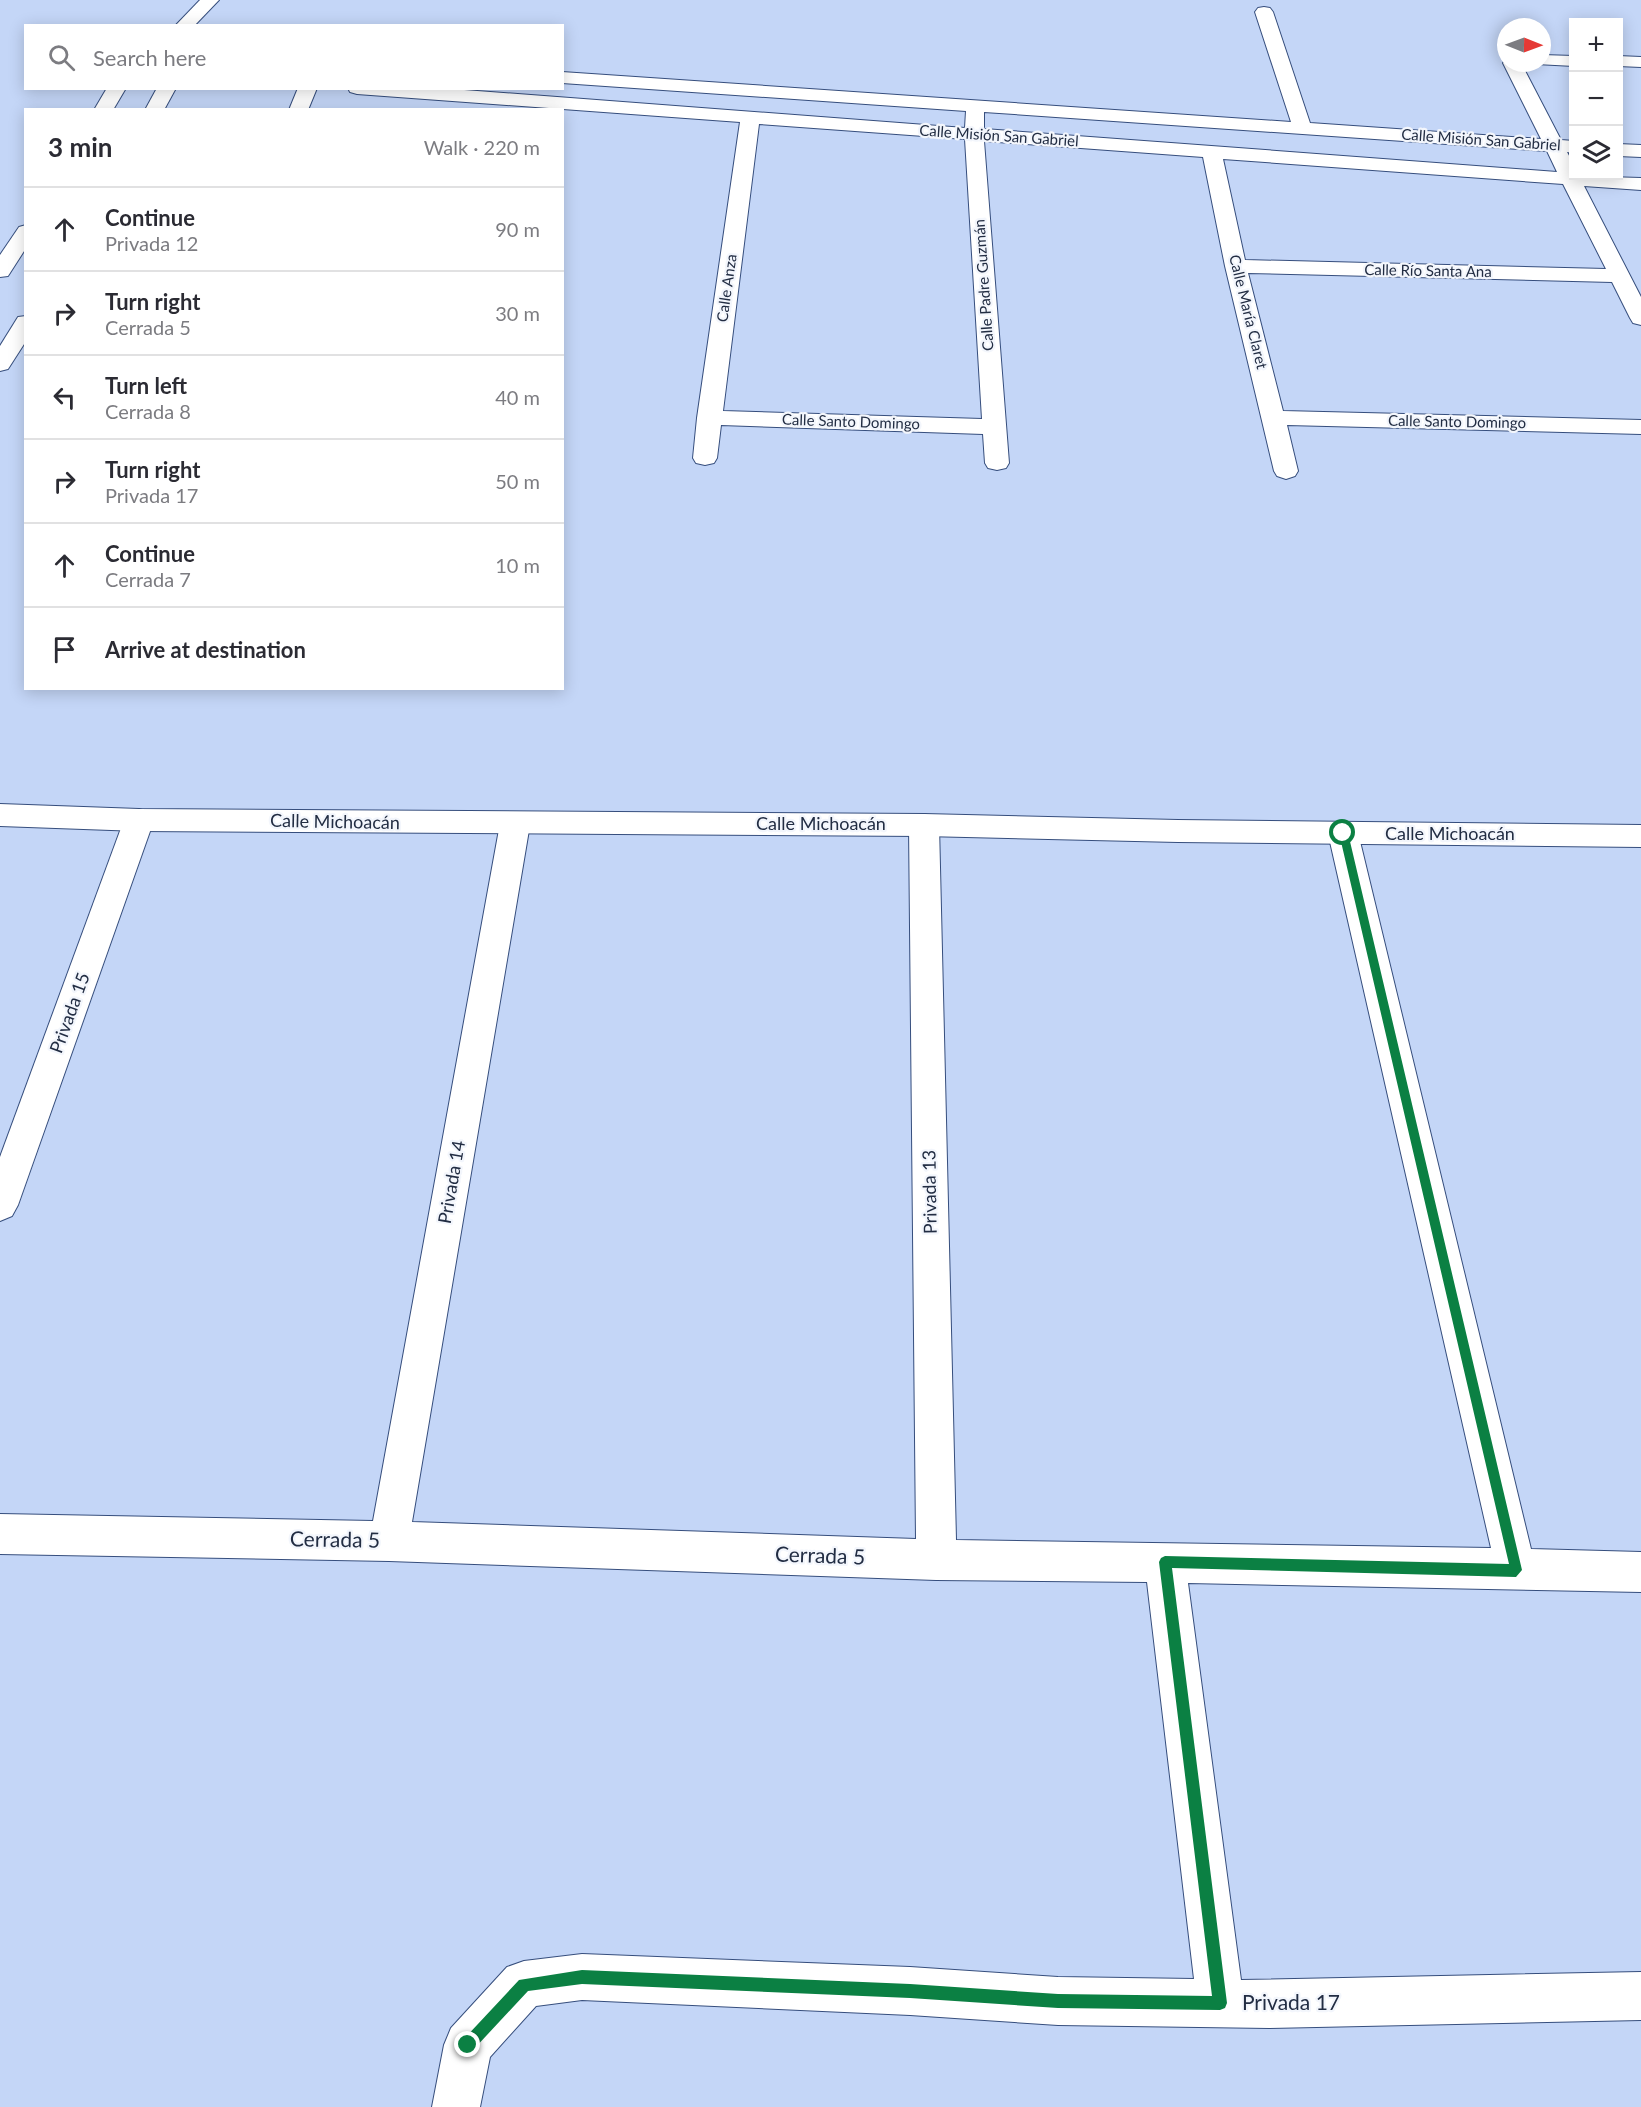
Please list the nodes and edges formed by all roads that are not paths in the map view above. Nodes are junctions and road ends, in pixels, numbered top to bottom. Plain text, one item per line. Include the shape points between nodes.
1 (210, 0) edge
2 (1264, 12) dead end
3 (185, 24) edge
4 (1551, 60) edge
5 (1569, 61) edge
6 (1623, 61) edge
7 (1641, 62) edge
8 (1518, 72) edge
9 (564, 77) edge
10 (116, 90) edge
11 (166, 90) edge
12 (307, 90) edge
13 (387, 90) edge
14 (521, 99) edge
15 (975, 107) junction
16 (104, 108) edge
17 (155, 108) edge
18 (299, 108) edge
19 (750, 119) junction
20 (1302, 127) junction
21 (974, 134) junction
22 (1565, 146) edge
23 (1623, 150) edge
24 (1641, 151) edge
25 (1212, 152) junction
26 (1569, 164) edge
27 (1569, 178) edge
28 (1573, 180) edge
29 (1595, 180) edge
30 (1641, 184) edge
31 (24, 234) edge
32 (1236, 266) junction
33 (0, 271) edge
34 (1620, 276) junction
35 (1641, 318) edge
36 (24, 325) edge
37 (0, 364) edge
38 (709, 418) junction
39 (1274, 418) junction
40 (993, 427) junction
41 (1641, 427) edge
42 (705, 458) dead end
43 (997, 463) dead end
44 (1286, 471) dead end
45 (0, 815) edge
46 (140, 820) junction
47 (514, 824) junction
48 (924, 825) junction
49 (1343, 833) junction
50 (1641, 836) edge
51 (0, 1206) edge
52 (0, 1534) edge
53 (389, 1541) junction
54 (936, 1560) junction
55 (1165, 1562) junction
56 (1516, 1570) junction
57 (1641, 1572) edge
58 (1641, 1996) edge
59 (1220, 2003) junction
60 (456, 2107) edge

1 - 3 street
2 - 20 street
4 - 5 street
6 - 7 street
8 - 22 street
9 - 15 street, Calle Misión San Gabriel
10 - 16 street
11 - 17 street
12 - 18 street
13 - 14 street, Calle Misión San Gabriel
14 - 19 street, Calle Misión San Gabriel
15 - 20 street, Calle Misión San Gabriel
15 - 21 street, Calle Padre Guzmán
19 - 21 street, Calle Misión San Gabriel
19 - 38 street, Calle Anza
20 - 22 street, Calle Misión San Gabriel
21 - 25 street, Calle Misión San Gabriel
21 - 40 street, Calle Padre Guzmán
22 - 26 street
23 - 24 street
25 - 27 street, Calle Misión San Gabriel
25 - 32 street, Calle María Claret
28 - 34 street
29 - 30 street, Calle Misión San Gabriel
31 - 33 street
32 - 34 street, Calle Río Santa Ana
32 - 39 street, Calle María Claret
34 - 35 street
36 - 37 street
38 - 40 street, Calle Santo Domingo
38 - 42 street, Calle Anza
39 - 41 street, Calle Santo Domingo
39 - 44 street, Calle María Claret
40 - 43 street, Calle Padre Guzmán
45 - 46 street, Calle Michoacán
46 - 47 street, Calle Michoacán
46 - 51 street, Privada 15
47 - 48 street, Calle Michoacán
47 - 53 street, Privada 14
48 - 49 street, Calle Michoacán
48 - 54 street, Privada 13
49 - 50 street, Calle Michoacán
49 - 56 street
52 - 53 street, Cerrada 5
53 - 54 street, Cerrada 5
54 - 55 street, Cerrada 5
55 - 56 street, Cerrada 5
55 - 59 street
56 - 57 street, Cerrada 5
58 - 59 street, Privada 17
59 - 60 street, Privada 17 via 1058,2001 582,1977 524,1984 468,2045

